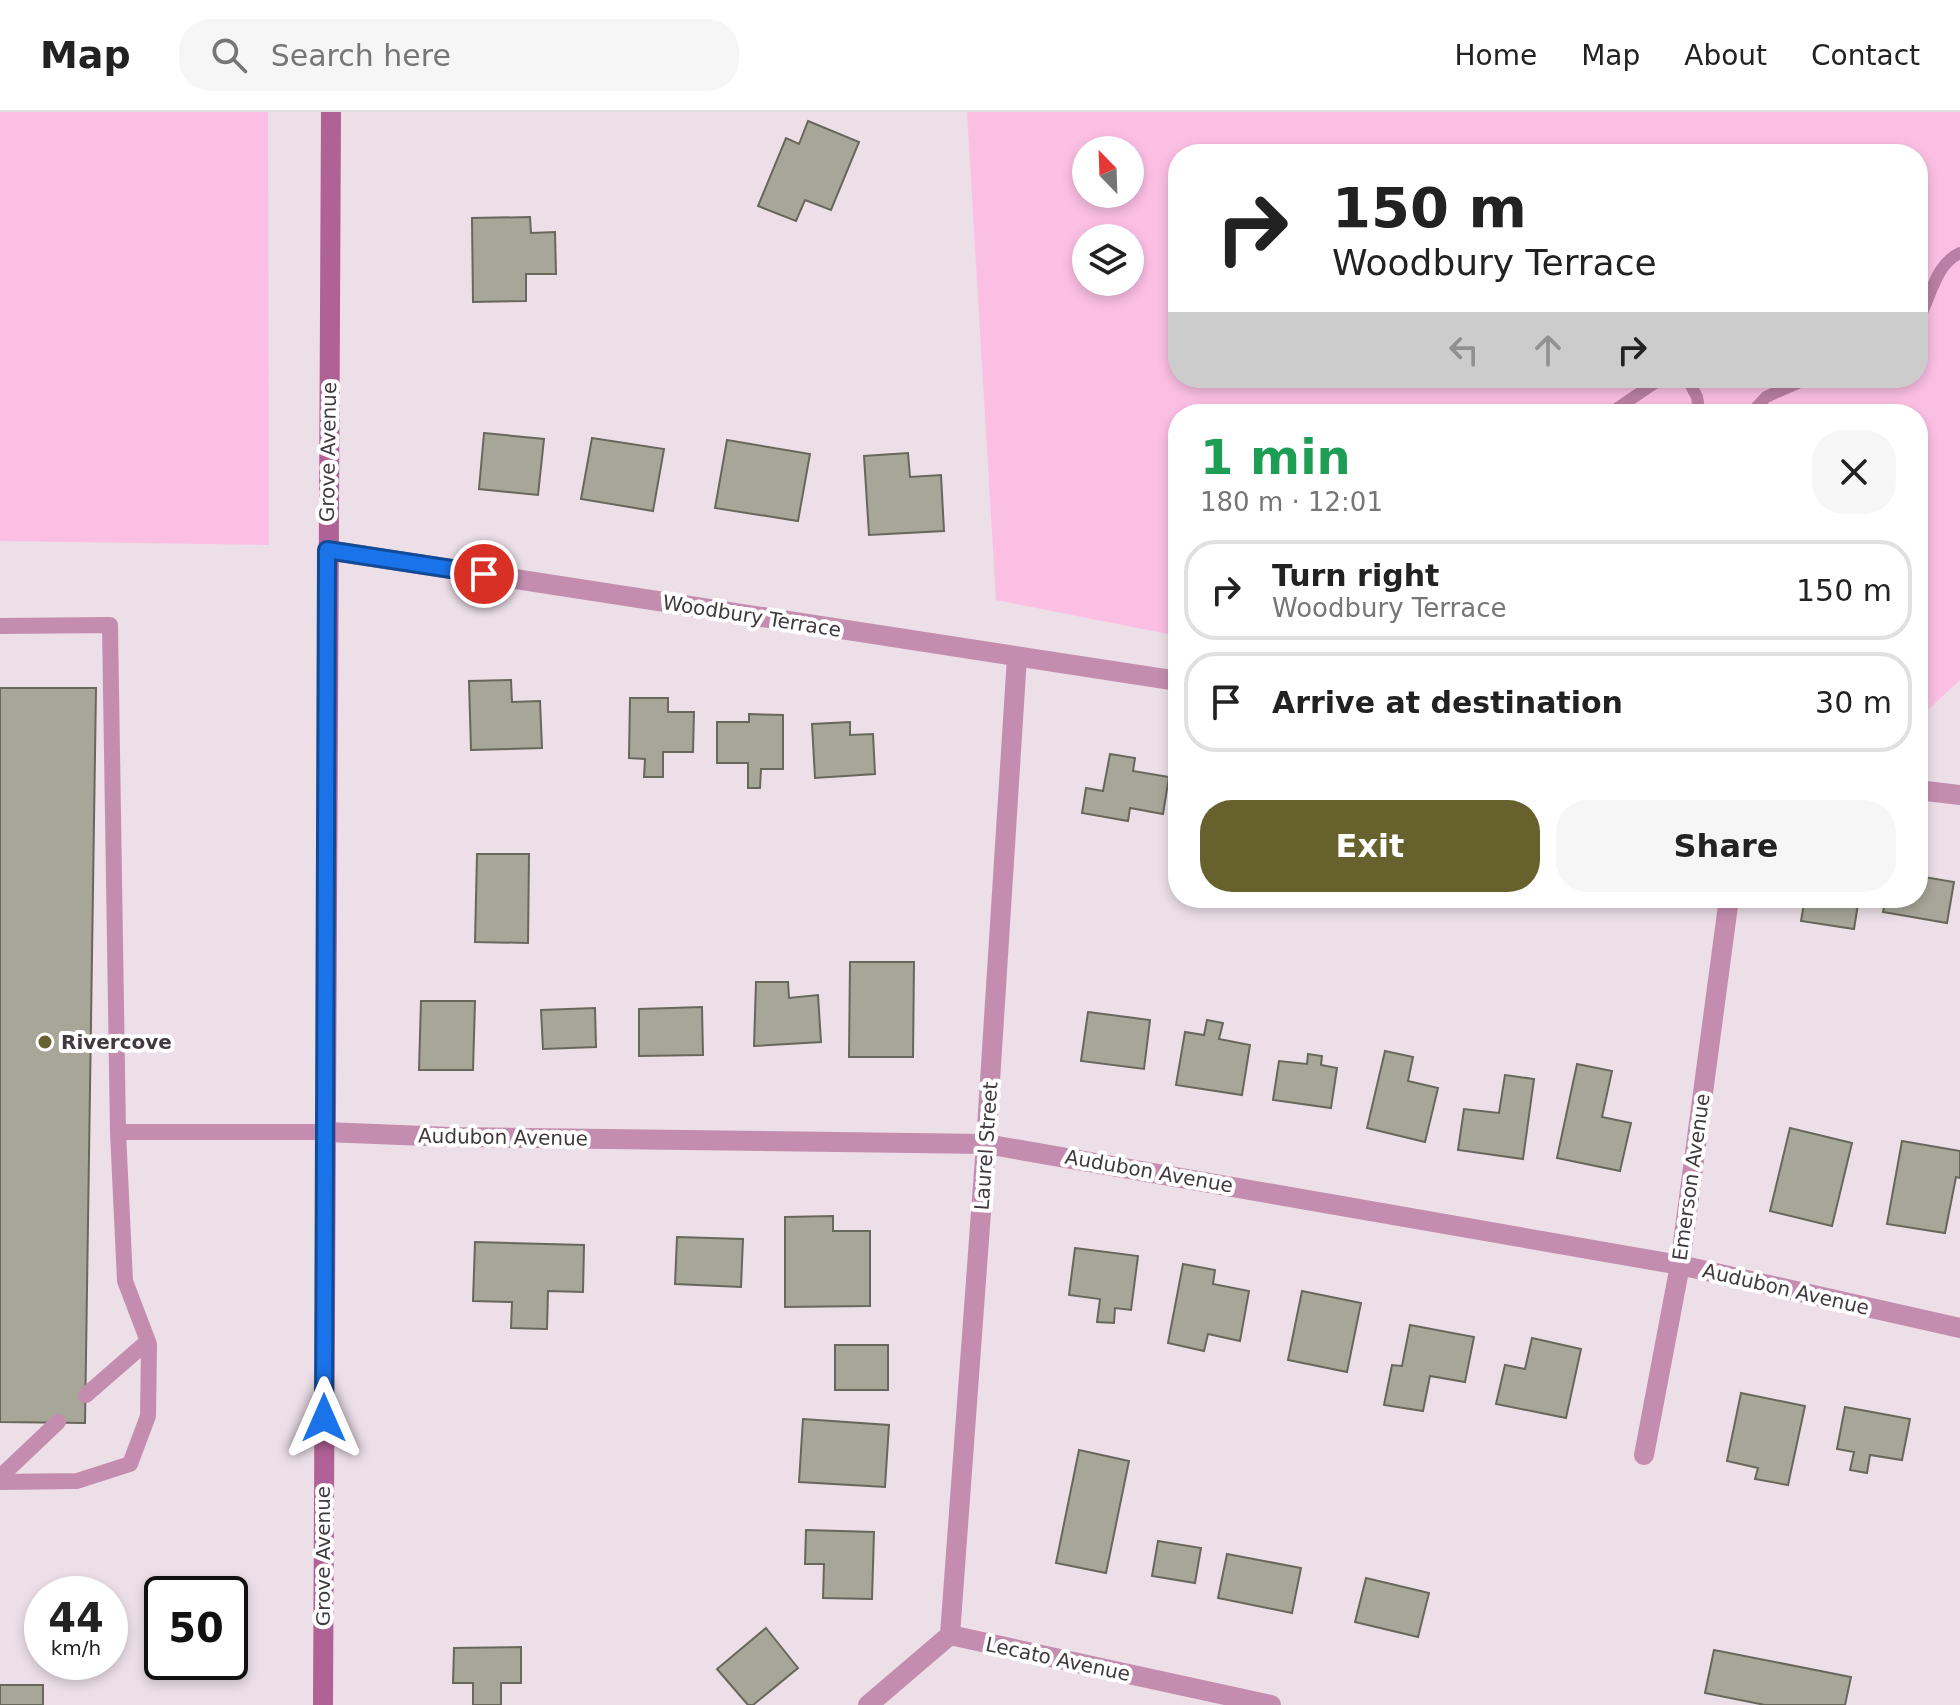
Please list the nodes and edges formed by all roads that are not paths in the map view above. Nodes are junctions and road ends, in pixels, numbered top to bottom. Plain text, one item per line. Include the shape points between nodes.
1 (331, 112) edge
2 (327, 550) junction
3 (0, 626) edge
4 (1017, 657) junction
5 (1168, 680) edge
6 (1928, 791) edge
7 (1960, 795) edge
8 (1728, 908) edge
9 (118, 1132) junction
10 (325, 1132) junction
11 (986, 1144) junction
12 (1680, 1265) junction
13 (1960, 1328) edge
14 (148, 1341) junction
15 (86, 1395) dead end
16 (58, 1422) dead end
17 (1644, 1455) dead end
18 (0, 1479) edge
19 (950, 1635) junction
20 (323, 1705) edge
21 (868, 1705) edge
22 (1271, 1705) edge

1 - 2 main road, Grove Avenue
2 - 4 street, Woodbury Terrace
2 - 10 main road, Grove Avenue
3 - 9 lane via 110,625
4 - 5 street, Woodbury Terrace
4 - 11 street, Laurel Street
6 - 7 street
8 - 12 street, Emerson Avenue
9 - 10 lane
9 - 14 lane via 125,1281
10 - 11 street, Audubon Avenue
10 - 20 main road, Grove Avenue
11 - 12 street, Audubon Avenue
11 - 19 street, Laurel Street
12 - 13 street, Audubon Avenue
12 - 17 street, Emerson Avenue
14 - 15 lane
14 - 18 lane via 148,1416 130,1464 77,1481
16 - 18 lane
19 - 21 street
19 - 22 street, Lecato Avenue

